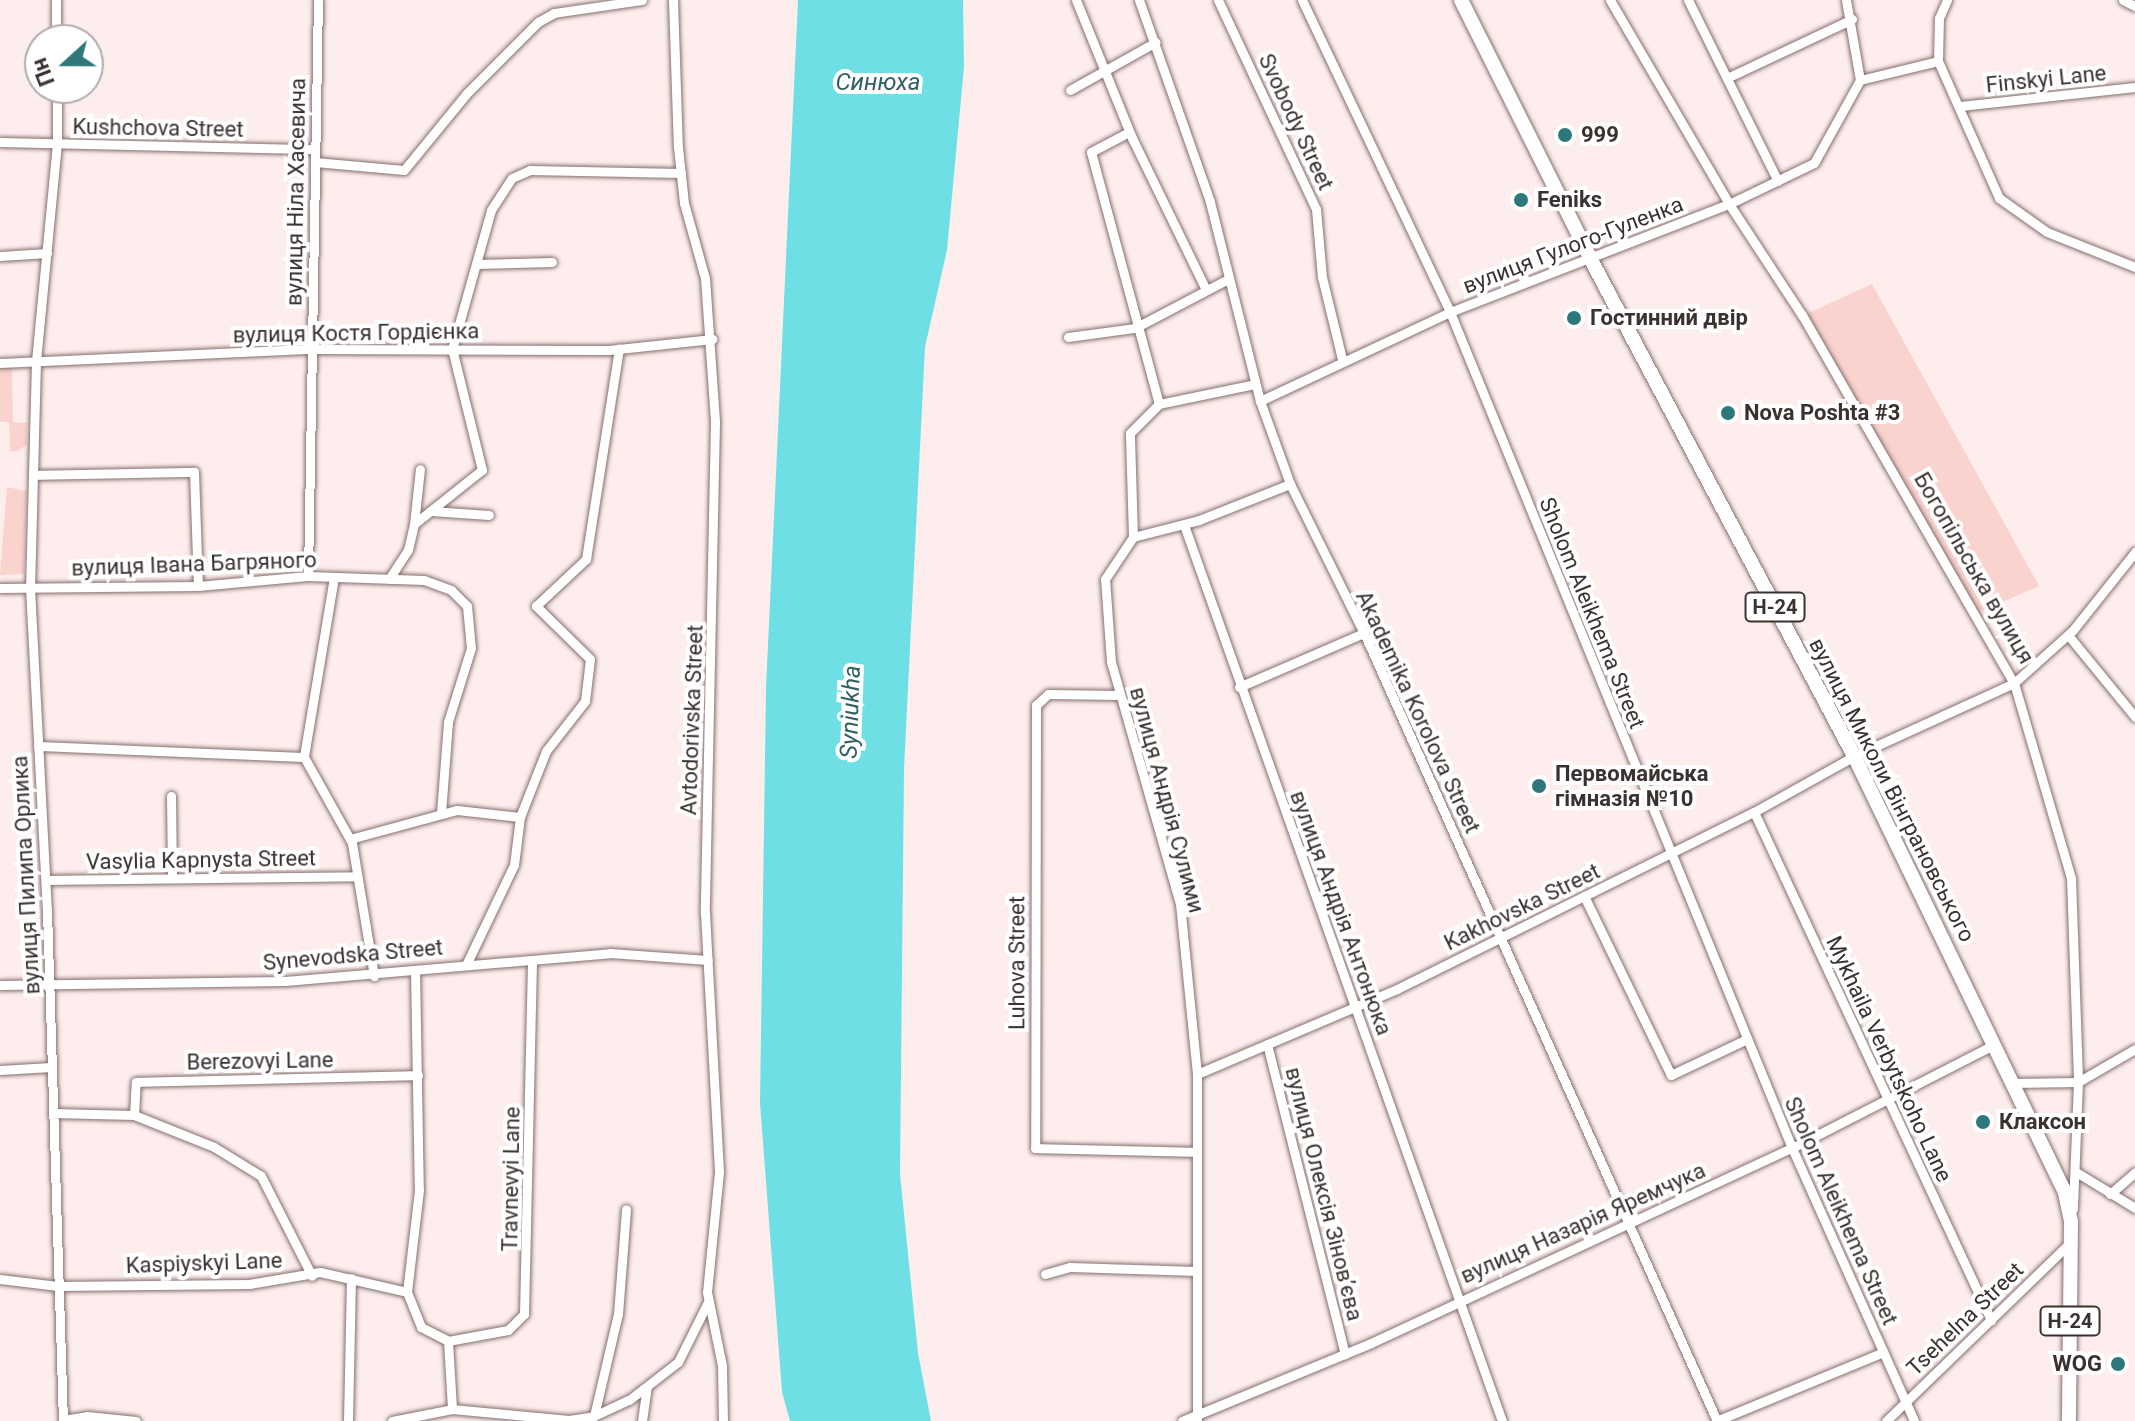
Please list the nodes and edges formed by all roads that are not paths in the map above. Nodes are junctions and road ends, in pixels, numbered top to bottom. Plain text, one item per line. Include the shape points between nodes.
1 (56, 0) edge
2 (318, 0) edge
3 (642, 0) edge
4 (673, 0) edge
5 (1076, 0) edge
6 (1139, 0) edge
7 (1218, 0) edge
8 (1302, 0) edge
9 (1461, 0) edge
10 (1610, 0) edge
11 (1688, 0) edge
12 (1846, 0) edge
13 (1947, 0) edge
14 (2123, 0) edge
15 (2135, 6) edge
16 (1852, 19) junction
17 (56, 24) edge
18 (1156, 42) junction
19 (1938, 61) junction
20 (1104, 69) junction
21 (1729, 77) junction
22 (1860, 80) junction
23 (2135, 87) edge
24 (1070, 90) dead end
25 (57, 104) edge
26 (1960, 106) junction
27 (1129, 132) junction
28 (0, 142) edge
29 (57, 143) junction
30 (315, 149) junction
31 (315, 162) junction
32 (681, 173) junction
33 (1778, 181) junction
34 (1729, 204) junction
35 (47, 253) junction
36 (0, 256) edge
37 (1589, 256) junction
38 (552, 262) dead end
39 (476, 264) junction
40 (2135, 267) edge
41 (1228, 279) junction
42 (1206, 290) junction
43 (1450, 312) junction
44 (1135, 328) junction
45 (1068, 337) dead end
46 (712, 339) junction
47 (312, 349) junction
48 (452, 349) junction
49 (619, 349) junction
50 (1342, 359) junction
51 (36, 361) junction
52 (0, 363) edge
53 (1255, 384) junction
54 (1260, 401) junction
55 (1159, 404) junction
56 (420, 469) dead end
57 (33, 475) junction
58 (1290, 484) junction
59 (431, 511) junction
60 (489, 515) dead end
61 (414, 524) junction
62 (1184, 525) junction
63 (1133, 537) junction
64 (2135, 552) edge
65 (308, 576) junction
66 (334, 577) junction
67 (389, 579) junction
68 (198, 586) junction
69 (0, 588) edge
70 (30, 588) junction
71 (1364, 633) junction
72 (2068, 635) junction
73 (2014, 683) junction
74 (1239, 687) junction
75 (1120, 695) junction
76 (2135, 717) edge
77 (38, 746) junction
78 (1854, 756) junction
79 (304, 757) junction
80 (171, 796) dead end
81 (1754, 812) junction
82 (441, 814) junction
83 (520, 817) junction
84 (350, 839) junction
85 (1671, 854) junction
86 (357, 876) junction
87 (172, 878) junction
88 (46, 880) junction
89 (1584, 896) junction
90 (1501, 938) junction
91 (532, 960) junction
92 (708, 960) junction
93 (466, 965) junction
94 (415, 970) junction
95 (374, 976) junction
96 (0, 985) edge
97 (49, 985) junction
98 (1356, 1006) junction
99 (1747, 1039) junction
100 (1267, 1044) junction
101 (1993, 1045) junction
102 (2135, 1049) edge
103 (51, 1067) junction
104 (0, 1070) edge
105 (1197, 1074) junction
106 (418, 1075) junction
107 (2078, 1082) junction
108 (2011, 1083) junction
109 (1886, 1097) junction
110 (53, 1113) junction
111 (134, 1115) junction
112 (1792, 1148) junction
113 (1197, 1152) junction
114 (2076, 1172) junction
115 (2135, 1172) edge
116 (2110, 1194) junction
117 (2135, 1208) edge
118 (626, 1209) dead end
119 (2071, 1222) junction
120 (1625, 1223) junction
121 (2070, 1243) junction
122 (1197, 1271) junction
123 (1045, 1274) dead end
124 (312, 1276) junction
125 (351, 1278) junction
126 (0, 1279) edge
127 (58, 1286) junction
128 (407, 1292) junction
129 (1460, 1299) junction
130 (709, 1301) junction
131 (1991, 1320) junction
132 (448, 1341) junction
133 (1883, 1352) junction
134 (1345, 1354) junction
135 (647, 1387) junction
136 (1905, 1402) junction
137 (452, 1409) junction
138 (594, 1416) junction
139 (1196, 1418) edge
140 (63, 1420) edge
141 (136, 1421) edge
142 (348, 1421) edge
143 (392, 1421) edge
144 (642, 1421) edge
145 (723, 1421) edge
146 (1182, 1421) edge
147 (1502, 1421) edge
148 (1716, 1421) edge
149 (1886, 1421) edge
150 (1914, 1421) edge
151 (2069, 1421) edge

1 - 17 street
2 - 30 street, вулиця Ніла Хасевича
3 - 31 street via 554,13 538,22 467,93 404,170
4 - 32 street, Avtodorivska Street
5 - 20 street
6 - 18 street, Akademika Korolova Street
7 - 50 street, Svobody Street via 1316,209 1322,277
8 - 43 street, Sholom Aleikhema Street
9 - 37 main road, вулиця Миколи Вінграновського / Н-24
10 - 34 street, Богопільська вулиця
11 - 21 street
12 - 16 street
13 - 19 street via 1939,18
14 - 15 street
16 - 21 street
16 - 22 street
18 - 20 street
18 - 41 street, Akademika Korolova Street via 1210,202
19 - 22 street
19 - 26 street
20 - 24 street
20 - 27 street
21 - 33 street
22 - 33 street, вулиця Гулого-Гуленка via 1814,163
23 - 26 street, Finskyi Lane
25 - 29 street, вулиця Пилипа Орлика
26 - 40 street via 1999,198 2047,232
27 - 42 street
27 - 44 street via 1091,152
28 - 29 street, Kushchova Street
29 - 30 street, Kushchova Street
29 - 35 street, вулиця Пилипа Орлика
30 - 31 street, вулиця Ніла Хасевича
31 - 47 street, вулиця Ніла Хасевича
32 - 39 street via 530,170 512,178 491,210
32 - 46 street, Avtodorivska Street via 705,278
33 - 34 street, вулиця Гулого-Гуленка
34 - 37 street, вулиця Гулого-Гуленка
34 - 73 street, Богопільська вулиця via 1802,315
35 - 36 street
35 - 51 street, вулиця Пилипа Орлика
37 - 43 street, вулиця Гулого-Гуленка
37 - 78 main road, вулиця Миколи Вінграновського / Н-24
38 - 39 street
39 - 48 street
41 - 42 street
41 - 53 street, Akademika Korolova Street
42 - 44 street
43 - 50 street, вулиця Гулого-Гуленка
43 - 85 street, Sholom Aleikhema Street
44 - 45 street
44 - 55 street
46 - 49 street, вулиця Костя Гордієнка
46 - 92 street, Avtodorivska Street
47 - 48 street, вулиця Костя Гордієнка
47 - 51 street, вулиця Костя Гордієнка
47 - 65 street, вулиця Ніла Хасевича
48 - 49 street, вулиця Костя Гордієнка
48 - 59 street via 482,470
49 - 83 street via 586,559 536,606 590,659 585,701 546,751
50 - 54 street, вулиця Гулого-Гуленка
51 - 52 street, вулиця Костя Гордієнка
51 - 57 street, вулиця Пилипа Орлика
53 - 54 street, Akademika Korolova Street
53 - 55 street
54 - 58 street, Akademika Korolova Street
55 - 63 street via 1130,433
56 - 61 street
57 - 68 street via 194,472
57 - 70 street, вулиця Пилипа Орлика
58 - 62 street
58 - 71 street, Akademika Korolova Street
59 - 60 street
59 - 61 street
61 - 67 street via 408,550
62 - 63 street
62 - 74 street, вулиця Андрія Антонюка
63 - 75 street, вулиця Андрія Сулими via 1105,579 1111,662
64 - 72 street, Kakhovska Street
65 - 66 street, вулиця Івана Багряного
65 - 68 street, вулиця Івана Багряного
66 - 67 street, вулиця Івана Багряного
66 - 79 street
67 - 82 street, вулиця Івана Багряного via 424,580 451,590 467,606 471,648 448,722
68 - 70 street, вулиця Івана Багряного
69 - 70 street, вулиця Івана Багряного
70 - 77 street, вулиця Пилипа Орлика
71 - 74 street
71 - 90 street, Akademika Korolova Street
72 - 73 street, Kakhovska Street
72 - 76 street
73 - 78 street, Kakhovska Street
73 - 107 street, Богопільська вулиця via 2071,878
74 - 98 street, вулиця Андрія Антонюка
75 - 105 street, вулиця Андрія Сулими via 1180,904
75 - 113 street, Luhova Street via 1048,694 1036,705 1035,1148
77 - 79 street
77 - 88 street, вулиця Пилипа Орлика
78 - 81 street, Kakhovska Street
78 - 101 main road, вулиця Миколи Вінграновського / Н-24
79 - 84 street
80 - 87 street
81 - 85 street, Kakhovska Street
81 - 109 street, Mykhaila Verbytskoho Lane
82 - 83 street via 457,810
82 - 84 street
83 - 93 street via 514,865
84 - 86 street
85 - 89 street, Kakhovska Street
85 - 99 street, Sholom Aleikhema Street
86 - 87 street, Vasylia Kapnysta Street
86 - 95 street
87 - 88 street, Vasylia Kapnysta Street
88 - 97 street, вулиця Пилипа Орлика
89 - 90 street, Kakhovska Street
89 - 99 street via 1671,1075
90 - 98 street, Kakhovska Street
90 - 120 street, Akademika Korolova Street
91 - 92 street, Synevodska Street via 610,953
91 - 93 street, Synevodska Street
91 - 132 street, Travnevyi Lane via 524,1314 508,1330
92 - 130 street, Avtodorivska Street via 719,1172
93 - 94 street, Synevodska Street
94 - 95 street, Synevodska Street
94 - 106 street
95 - 97 street, Synevodska Street
96 - 97 street, Synevodska Street
97 - 103 street, вулиця Пилипа Орлика
98 - 100 street, Kakhovska Street
98 - 129 street, вулиця Андрія Антонюка
99 - 112 street, Sholom Aleikhema Street
100 - 105 street, Kakhovska Street
100 - 134 street, вулиця Олексія Зіновʼєва
101 - 108 main road, вулиця Миколи Вінграновського / Н-24
101 - 109 street, вулиця Назарія Яремчука
102 - 107 street
103 - 104 street
103 - 110 street, вулиця Пилипа Орлика
105 - 113 street, вулиця Андрія Сулими
106 - 111 street, Berezovyi Lane via 136,1082
106 - 128 street via 419,1190
107 - 108 street
107 - 114 street, Богопільська вулиця
108 - 119 main road, вулиця Миколи Вінграновського / Н-24 via 2065,1193
109 - 112 street, вулиця Назарія Яремчука
109 - 131 street, Mykhaila Verbytskoho Lane
110 - 111 street
110 - 127 street, вулиця Пилипа Орлика
111 - 124 street via 214,1147 261,1176
112 - 120 street, вулиця Назарія Яремчука
112 - 133 street, Sholom Aleikhema Street
113 - 122 street, вулиця Андрія Сулими
114 - 116 street
114 - 119 street, Богопільська вулиця
115 - 116 street
116 - 117 street
118 - 138 street via 618,1314
119 - 121 main road, Богопільська вулиця / Н-24
120 - 129 street, вулиця Назарія Яремчука
120 - 148 street, Akademika Korolova Street
121 - 131 street, Tsehelna Street
121 - 151 main road, Богопільська вулиця / Н-24
122 - 123 street via 1070,1267
122 - 139 street, вулиця Андрія Сулими
124 - 125 street, Kaspiyskyi Lane
124 - 127 street, Kaspiyskyi Lane via 249,1284
125 - 128 street, Kaspiyskyi Lane
125 - 142 street
126 - 127 street, Kaspiyskyi Lane
127 - 140 street, вулиця Пилипа Орлика
128 - 132 street via 421,1327
129 - 134 street, вулиця Назарія Яремчука
129 - 147 street, вулиця Андрія Антонюка
130 - 135 street, Avtodorivska Street via 678,1362
130 - 145 street via 722,1366
131 - 136 street, Tsehelna Street
132 - 137 street
133 - 136 street, Sholom Aleikhema Street
133 - 148 street
134 - 139 street, вулиця Назарія Яремчука
135 - 138 street, Avtodorivska Street
135 - 144 street
136 - 149 street, Tsehelna Street
136 - 150 street, Sholom Aleikhema Street
137 - 138 street via 569,1420
137 - 143 street
139 - 146 street, вулиця Назарія Яремчука
140 - 141 street via 87,1416

